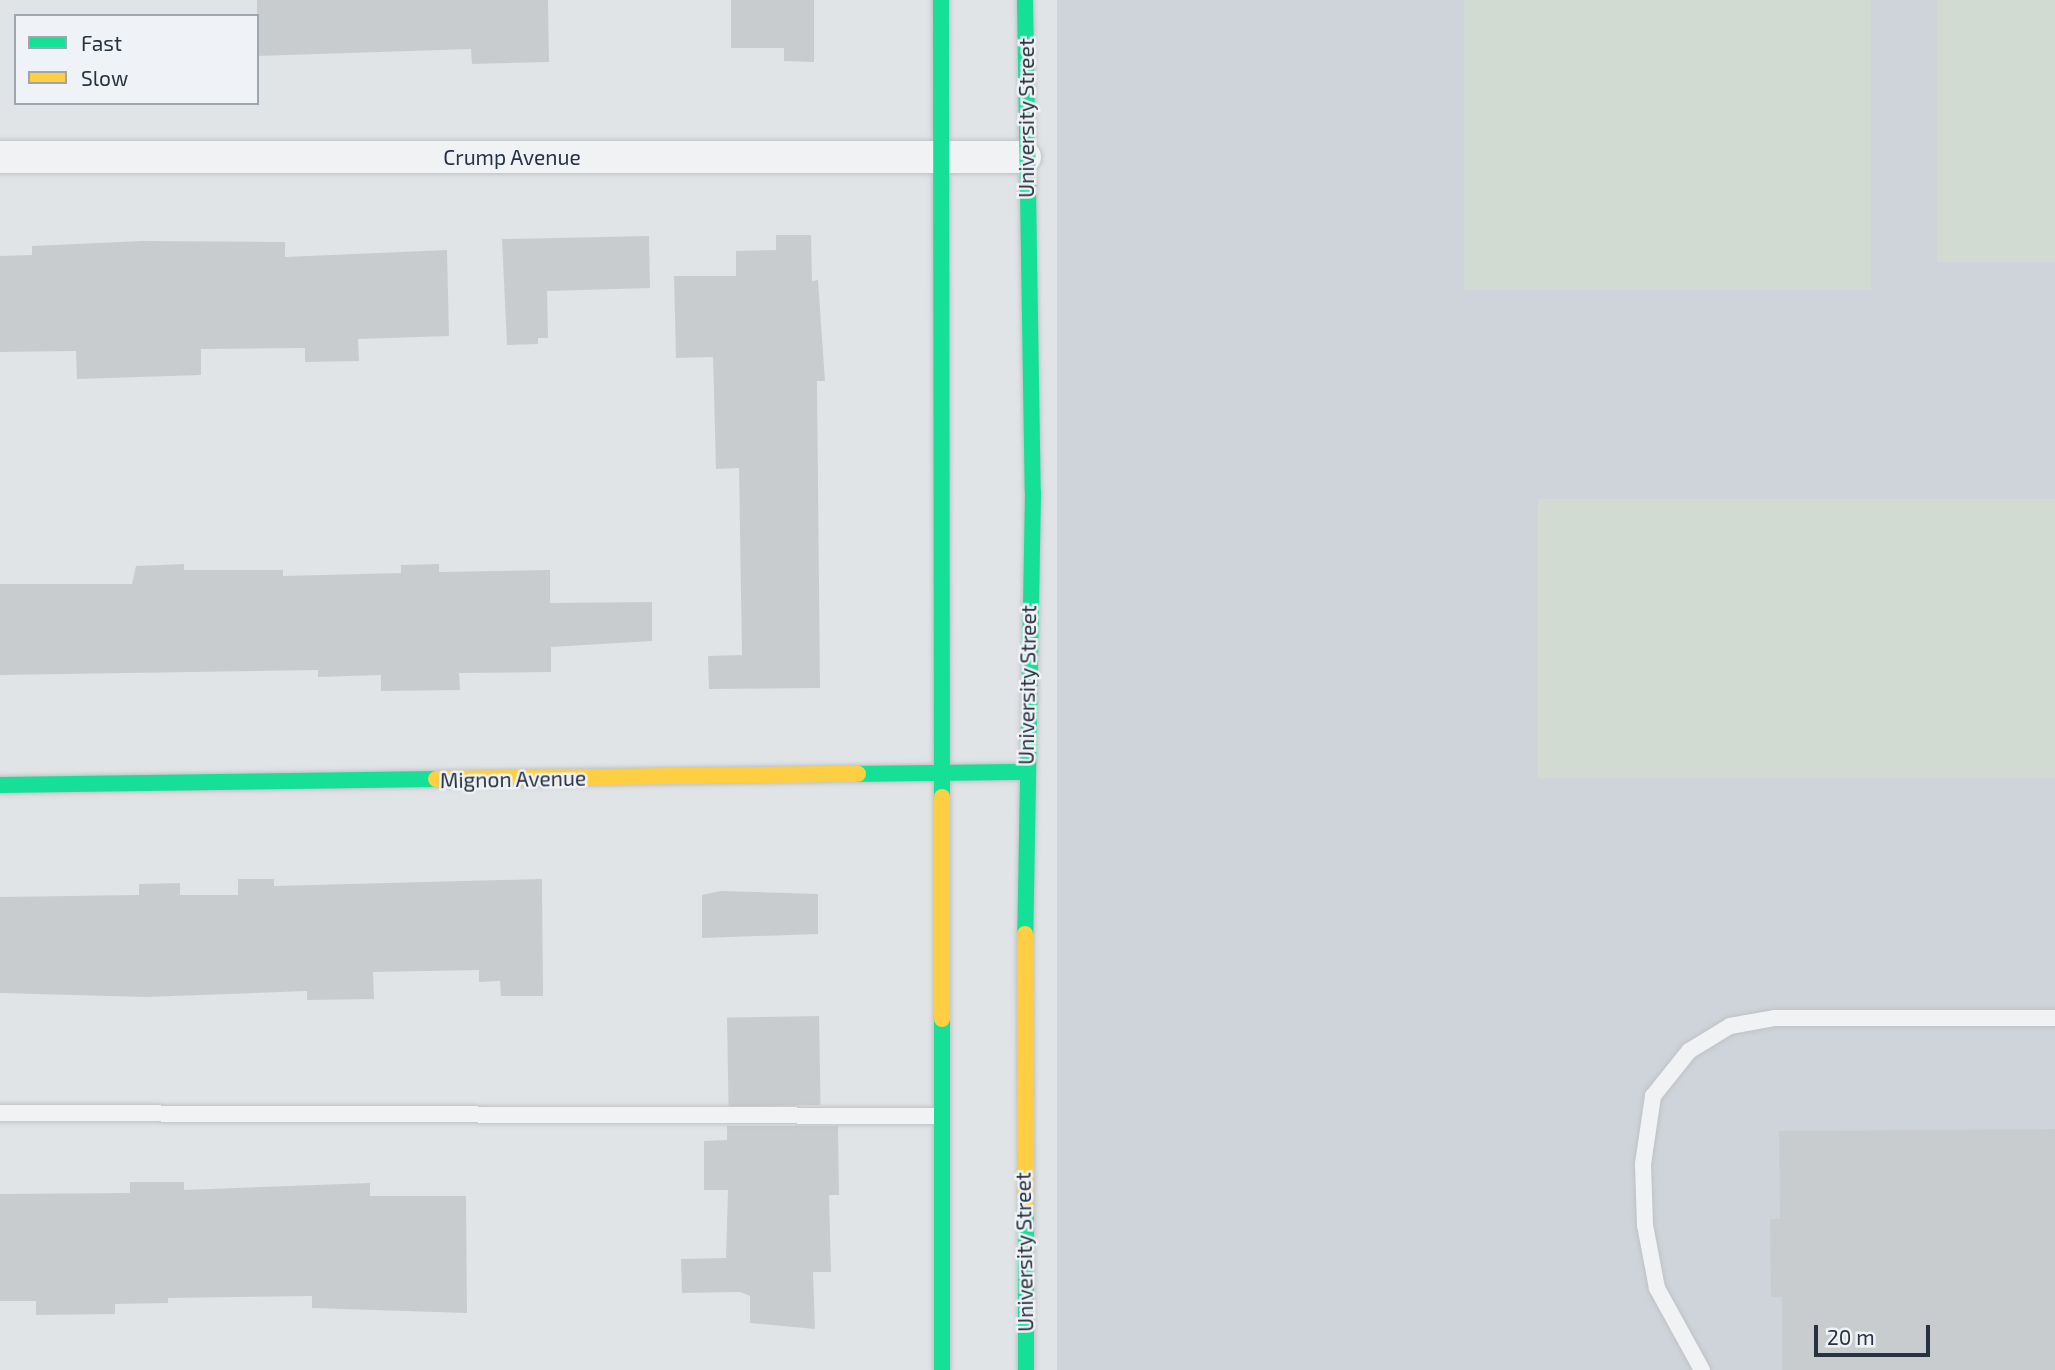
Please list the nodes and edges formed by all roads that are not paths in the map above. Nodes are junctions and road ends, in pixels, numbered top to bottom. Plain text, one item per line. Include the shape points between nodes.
1 (941, 0) edge
2 (1026, 0) edge
3 (0, 157) edge
4 (941, 157) junction
5 (1025, 157) junction
6 (1025, 772) junction
7 (941, 774) junction
8 (0, 785) edge
9 (2055, 1018) edge
10 (0, 1113) edge
11 (939, 1116) junction
12 (942, 1370) edge
13 (1026, 1370) edge
14 (1702, 1370) edge

1 - 4 main road
2 - 5 main road, University Street
3 - 4 street, Crump Avenue
4 - 5 street, Crump Avenue
4 - 7 main road
5 - 6 main road, University Street via 1032,492
6 - 7 main road, Mignon Avenue
6 - 13 main road, University Street
7 - 8 main road, Mignon Avenue
7 - 11 main road
9 - 14 lane via 1775,1018 1730,1026 1689,1051 1653,1096 1643,1164 1644,1225 1657,1288
10 - 11 lane
11 - 12 main road

